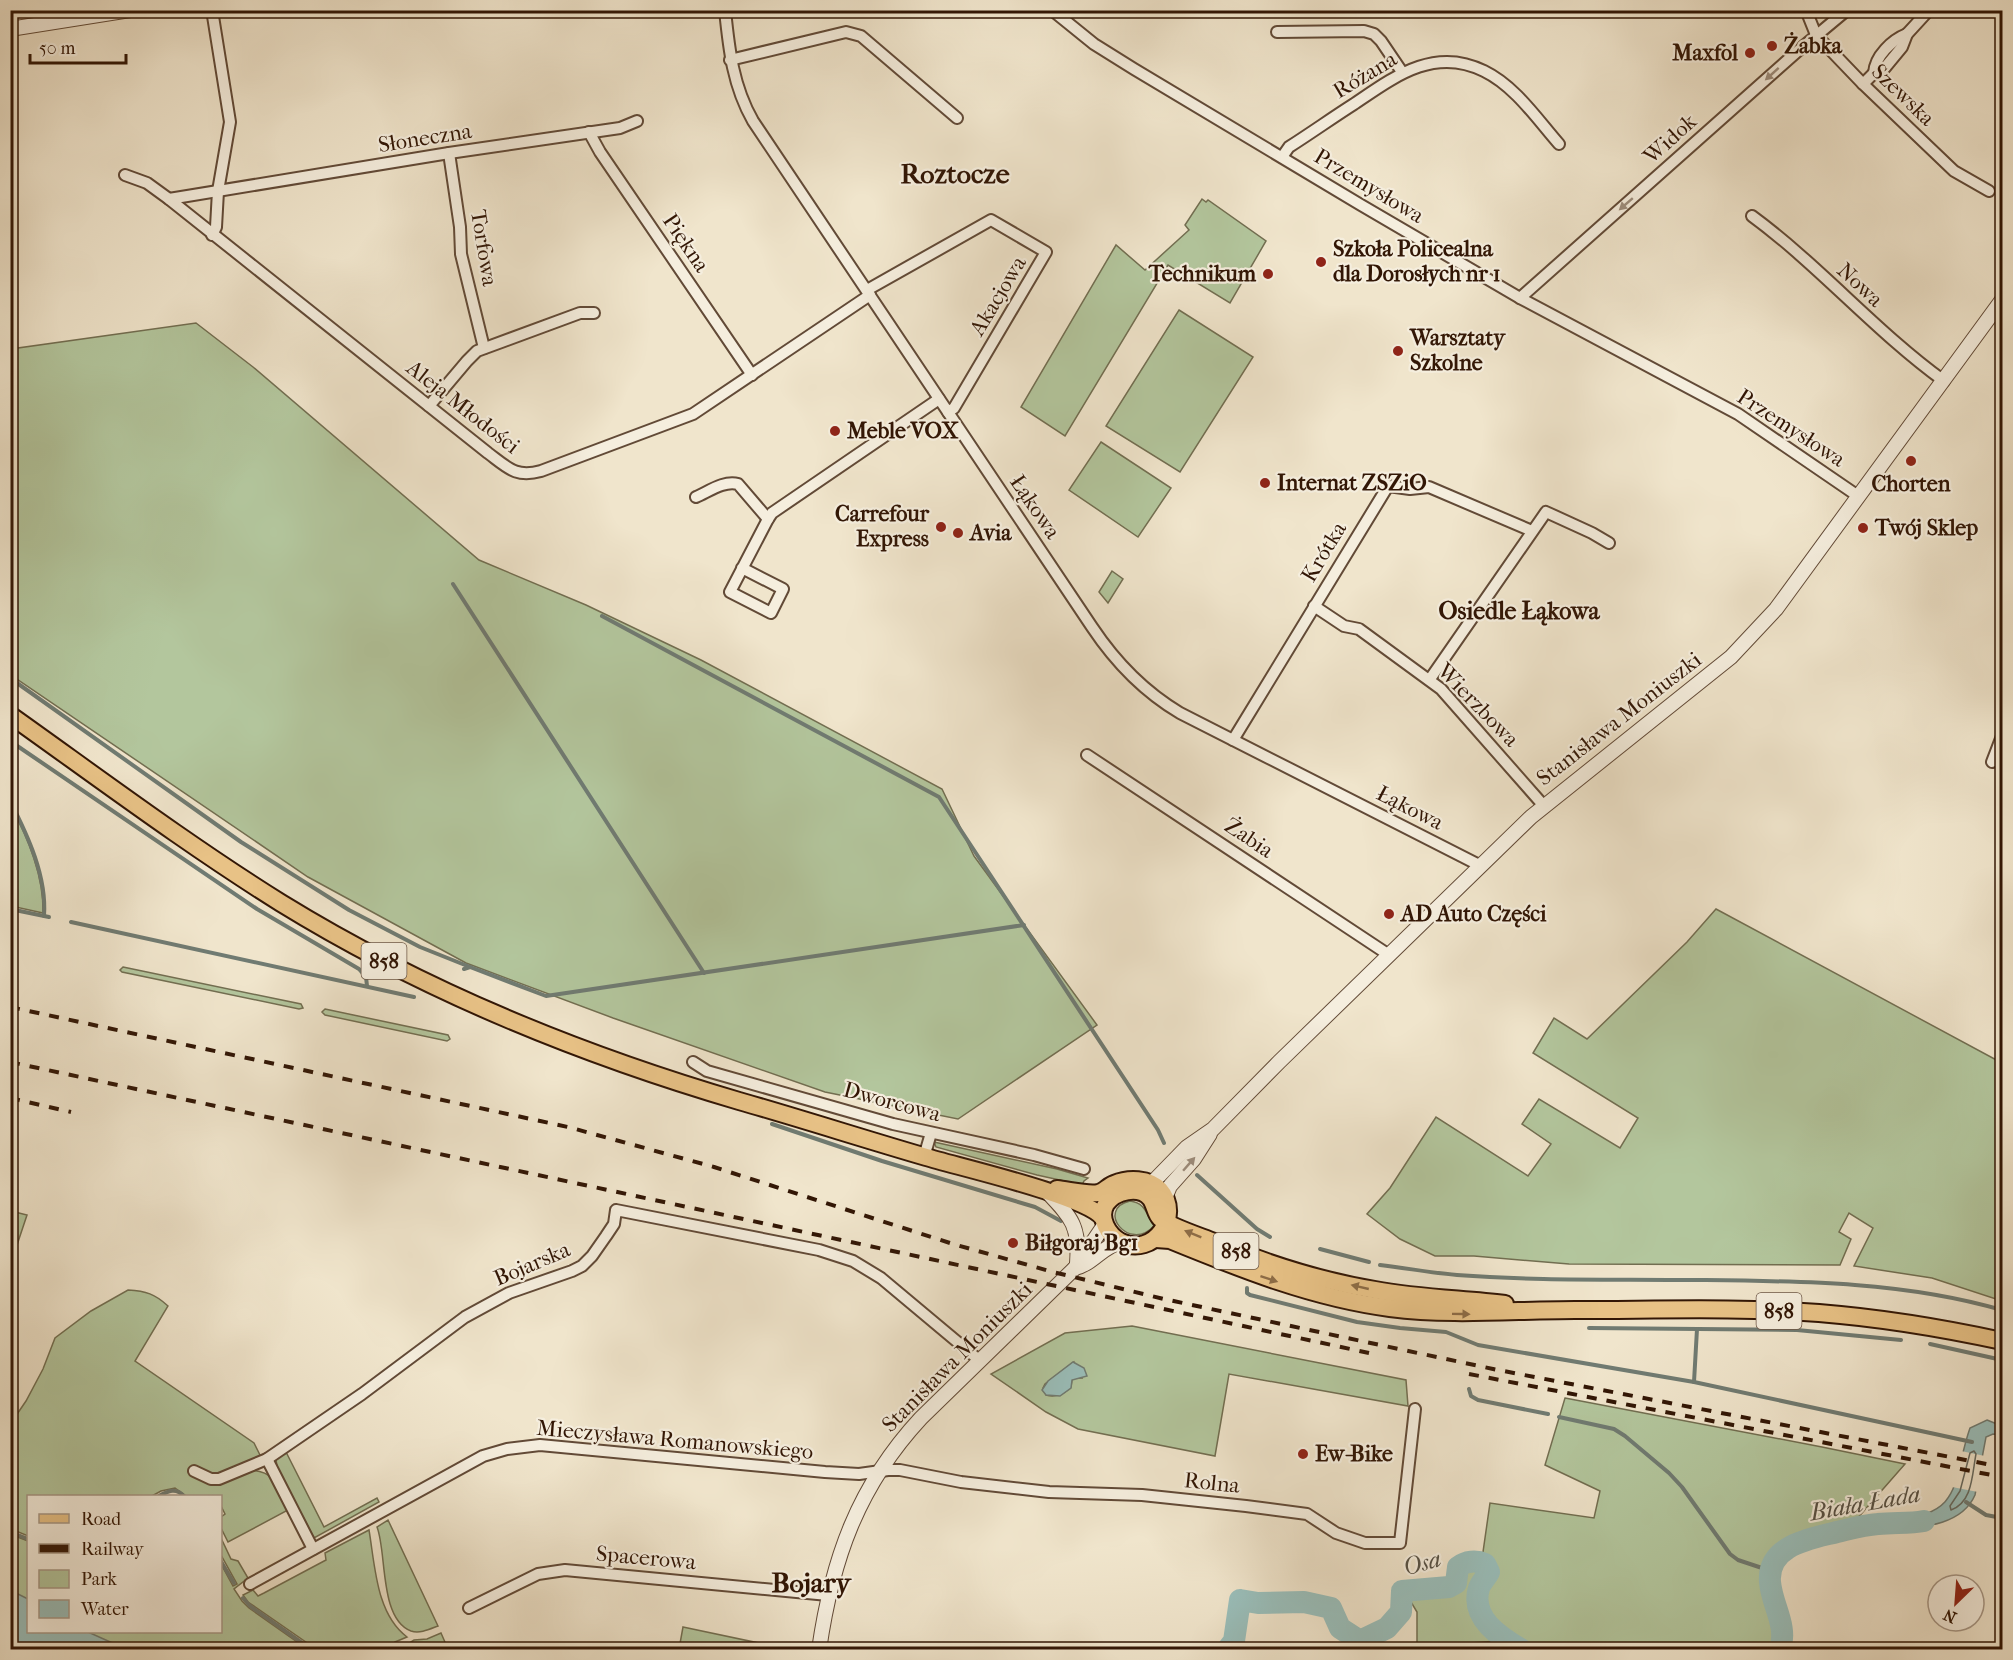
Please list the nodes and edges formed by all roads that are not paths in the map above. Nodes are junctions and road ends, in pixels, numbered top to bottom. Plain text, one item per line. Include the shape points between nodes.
1 (212, 10) edge
2 (725, 10) edge
3 (1052, 10) edge
4 (1806, 10) edge
5 (1847, 10) edge
6 (1929, 10) edge
7 (127, 11) edge
8 (10, 29) edge
9 (1276, 32) dead end
10 (1816, 35) junction
11 (730, 60) junction
12 (1402, 72) junction
13 (1863, 84) junction
14 (957, 118) dead end
15 (637, 121) dead end
16 (589, 132) junction
17 (1559, 144) dead end
18 (449, 153) junction
19 (1282, 157) junction
20 (125, 175) dead end
21 (218, 191) junction
22 (1989, 191) dead end
23 (169, 199) junction
24 (1752, 216) dead end
25 (212, 235) junction
26 (868, 293) junction
27 (1520, 298) junction
28 (2002, 300) edge
29 (594, 313) dead end
30 (484, 348) junction
31 (752, 375) junction
32 (1944, 381) junction
33 (939, 399) junction
34 (429, 406) junction
35 (948, 412) junction
36 (1858, 496) junction
37 (696, 497) dead end
38 (768, 519) junction
39 (1532, 531) junction
40 (1609, 543) dead end
41 (742, 568) junction
42 (1314, 606) junction
43 (1430, 679) junction
44 (10, 715) edge
45 (2002, 736) edge
46 (1233, 740) junction
47 (1087, 755) dead end
48 (1992, 762) dead end
49 (1544, 806) junction
50 (1480, 866) junction
51 (1389, 955) junction
52 (693, 1062) dead end
53 (1213, 1129) junction
54 (931, 1133) junction
55 (924, 1157) junction
56 (1084, 1169) dead end
57 (1145, 1188) junction
58 (1040, 1190) junction
59 (1165, 1198) junction
60 (1104, 1221) junction
61 (1167, 1222) junction
62 (1156, 1239) junction
63 (1121, 1242) junction
64 (1076, 1266) junction
65 (1554, 1310) junction
66 (2002, 1341) edge
67 (979, 1360) junction
68 (1415, 1409) dead end
69 (267, 1459) junction
70 (194, 1471) dead end
71 (879, 1472) junction
72 (313, 1549) junction
73 (250, 1584) dead end
74 (828, 1595) junction
75 (469, 1608) dead end
76 (819, 1650) edge

1 - 21 street via 230,122
2 - 11 street, Łąkowa
3 - 19 street, Przemysłowa via 1094,44
4 - 10 street, Szewska
5 - 10 street, Widok
6 - 13 street via 1883,70
7 - 8 street
9 - 12 street via 1374,34
10 - 13 street, Szewska
10 -> 27 street, Widok
11 - 14 street via 846,32 861,36
11 - 26 street, Łąkowa via 741,98 753,121
12 - 17 street, Różana via 1431,63 1460,62 1485,71 1509,88
12 - 19 street, Różana via 1289,147
13 - 22 street, Szewska via 1954,171
15 - 16 street, Słoneczna via 620,128
16 - 18 street, Słoneczna
16 - 31 street, Piękna
18 - 21 street, Słoneczna
18 - 30 street, Torfowa via 461,254
19 - 27 street, Przemysłowa
20 - 23 street, Aleja Młodości via 147,183
21 - 23 street, Słoneczna
21 - 25 street via 217,222
23 - 25 street, Aleja Młodości
24 - 32 street, Nowa
25 - 34 street, Aleja Młodości
26 - 31 street, Aleja Młodości
26 - 33 street, Łąkowa
26 - 35 street, Akacjowa via 991,220 1046,252 954,408
27 - 36 street, Przemysłowa via 1738,414
28 - 32 street, Stanisława Moniuszki
29 - 30 street via 580,313
30 - 34 street via 467,361
31 - 34 street, Aleja Młodości via 687,416 525,474 512,471
32 - 36 street, Stanisława Moniuszki
33 - 35 street, Łąkowa
33 - 38 street via 778,508
35 - 46 street, Łąkowa via 1052,569 1129,675 1166,704
36 - 49 street, Stanisława Moniuszki via 1750,639
37 - 38 street via 732,482
38 - 41 street
39 - 40 street via 1546,512
39 - 42 street, Krótka via 1429,487 1388,486
39 - 43 street
41 - 41 street via 729,592 771,613 783,590
42 - 43 street, Wierzbowa via 1344,626 1359,629
42 - 46 street, Krótka
43 - 49 street, Wierzbowa
44 - 55 main road, 858 via 229,870 429,984 627,1066
45 - 48 street
46 - 50 street, Łąkowa
47 - 51 street, Żabia
49 - 50 street, Stanisława Moniuszki
50 - 51 street, Stanisława Moniuszki
51 - 53 street, Stanisława Moniuszki
52 - 54 street, Dworcowa via 707,1071
53 - 57 street, Stanisława Moniuszki via 1187,1147
59 -> 53 street, Stanisława Moniuszki
54 - 55 street
54 - 56 street, Dworcowa
55 - 58 main road, 858
57 - 58 main road, 858 via 1139,1180 1126,1180 1098,1193
57 - 59 main road via 1158,1188
57 - 60 main road via 1114,1197 1106,1205
57 - 61 main road via 1160,1219
58 - 60 main road, 858 via 1096,1211
58 - 64 street via 1074,1223
59 - 61 main road
60 - 63 main road, 858
60 - 64 street, Stanisława Moniuszki
61 - 62 main road
65 -> 61 main road, 858 via 1401,1294 1336,1282 1238,1252
62 - 63 main road, 858 via 1138,1245
62 -> 65 main road, 858 via 1166,1239 1270,1280 1373,1305 1458,1314
63 - 64 street, Stanisława Moniuszki via 1091,1262
64 - 67 street, Stanisława Moniuszki
65 - 66 main road, 858 via 1817,1313 1910,1323
67 - 69 street, Bojarska via 881,1278 853,1261 819,1250 616,1210 614,1224 582,1266 509,1293 465,1317
67 - 71 street, Stanisława Moniuszki via 913,1427
68 - 71 street, Rolna via 1400,1543 1365,1543 1336,1533 1307,1514 1142,1495 1049,1492 900,1470
69 - 70 street, Bojarska via 219,1479
69 - 72 street
71 - 72 street, Mieczysława Romanowskiego via 825,1472 540,1445 519,1447 483,1456
71 - 74 street, Stanisława Moniuszki via 848,1530
72 - 73 street, Mieczysława Romanowskiego
74 - 75 street, Spacerowa via 565,1570 538,1574
74 - 76 street, Stanisława Moniuszki

